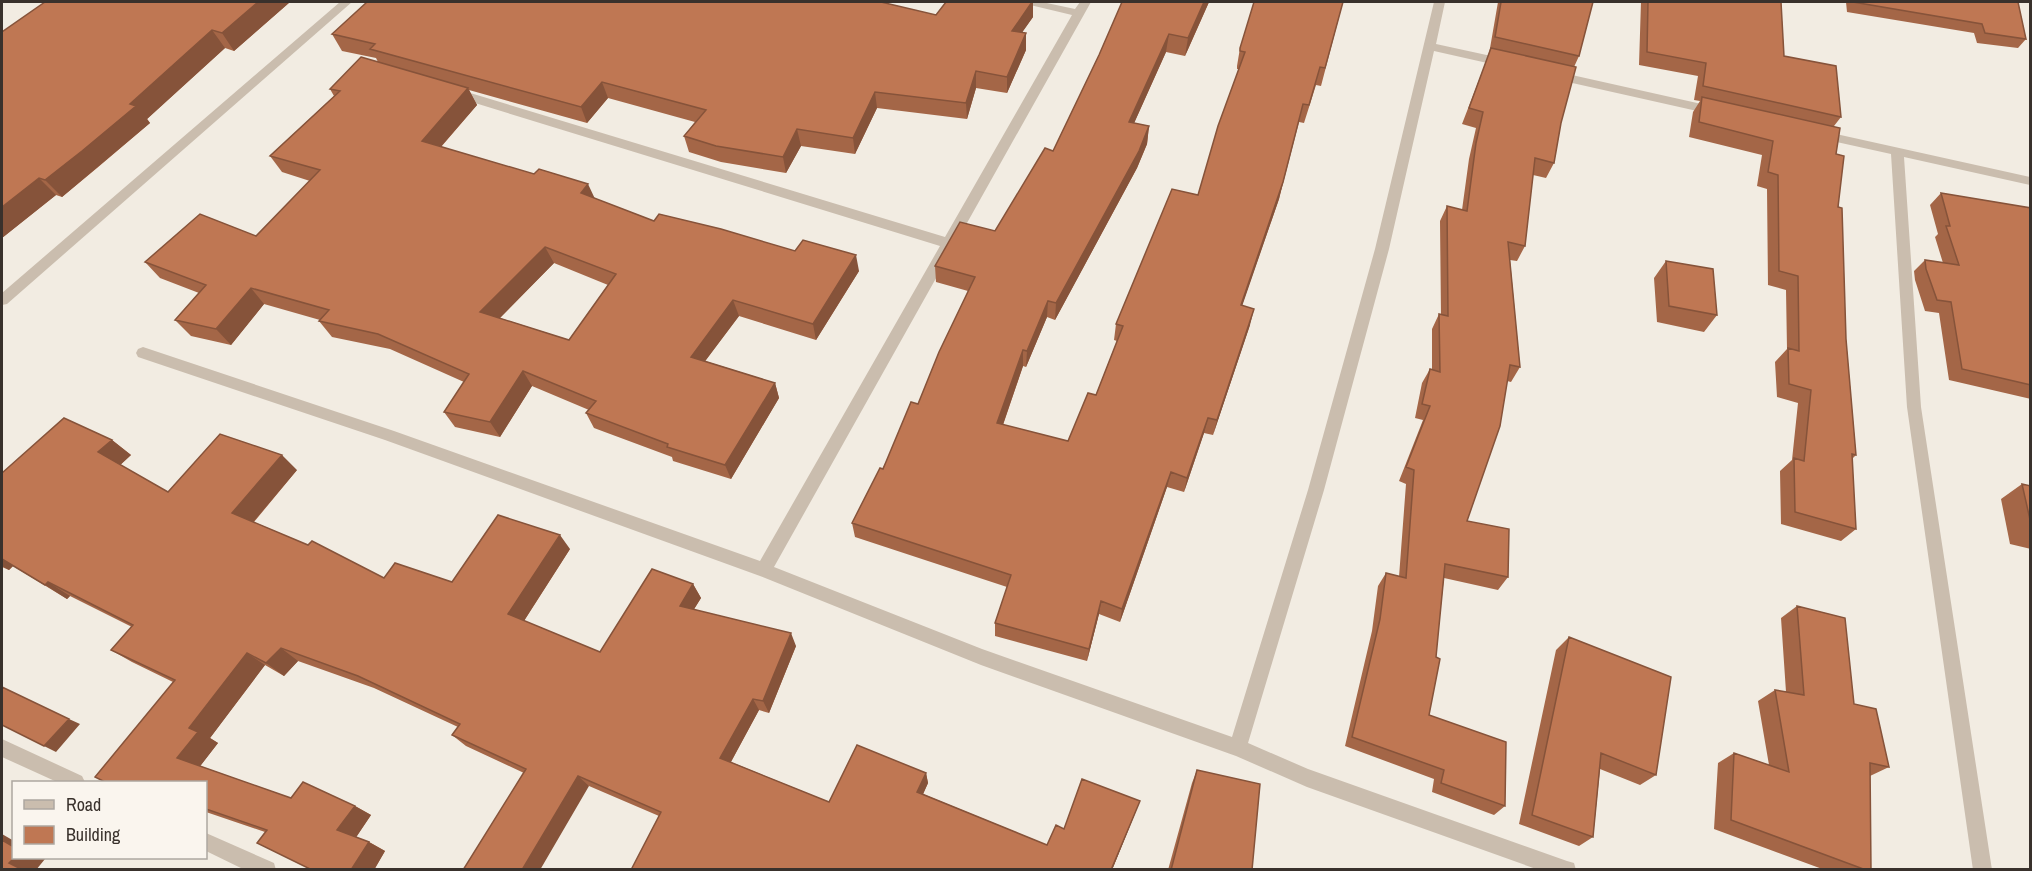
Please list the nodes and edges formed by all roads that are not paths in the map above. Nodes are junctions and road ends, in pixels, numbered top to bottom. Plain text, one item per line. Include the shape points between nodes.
1 (346, 2) edge
2 (1030, 2) edge
3 (1440, 2) edge
4 (1082, 8) edge
5 (1429, 46) junction
6 (1520, 67) edge
7 (1543, 72) edge
8 (445, 90) edge
9 (1726, 113) edge
10 (1806, 132) edge
11 (1897, 152) junction
12 (2031, 181) edge
13 (948, 243) junction
14 (2, 300) edge
15 (142, 353) dead end
16 (764, 570) junction
17 (2, 748) edge
18 (1238, 748) junction
19 (72, 781) edge
20 (207, 842) edge
21 (267, 870) edge
22 (1568, 870) edge
23 (1983, 870) edge

1 - 14 street
2 - 4 street
3 - 5 street
4 - 13 street
5 - 6 street
5 - 18 street via 1382,249 1316,490
7 - 9 street
8 - 13 street
10 - 11 street
11 - 12 street
11 - 23 street via 1914,407
13 - 16 street
15 - 16 street via 388,435
16 - 18 street via 981,657
17 - 19 street
18 - 22 street via 1307,778
20 - 21 street

